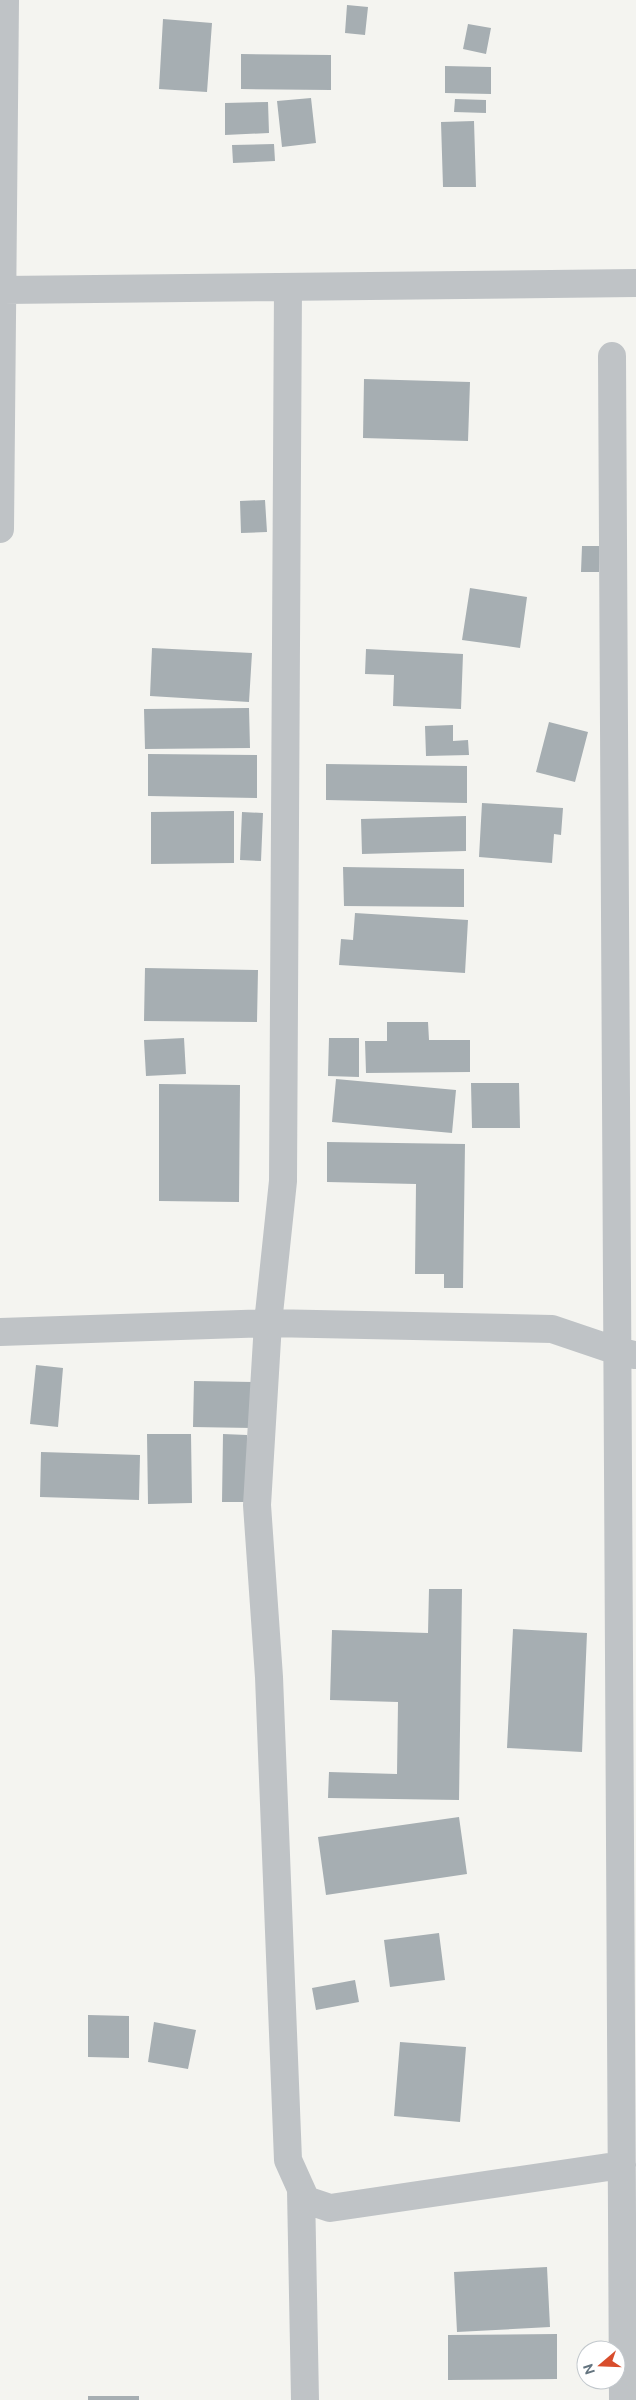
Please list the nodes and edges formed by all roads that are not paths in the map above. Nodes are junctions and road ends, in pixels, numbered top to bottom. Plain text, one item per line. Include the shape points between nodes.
1 (5, 0) edge
2 (2, 49) edge
3 (636, 283) edge
4 (288, 287) junction
5 (4, 290) junction
6 (612, 356) dead end
7 (0, 529) edge
8 (268, 1323) junction
9 (0, 1332) edge
10 (626, 1353) edge
11 (629, 2129) edge
12 (622, 2165) junction
13 (301, 2190) junction
14 (305, 2400) edge
15 (623, 2400) edge

1 - 2 street
2 - 5 street
3 - 4 street
4 - 5 street
4 - 8 street via 283,1181
5 - 7 street
6 - 10 street
8 - 9 street
8 - 10 street via 552,1329
8 - 13 street via 257,1505 269,1677 288,2160
10 - 11 street
11 - 12 street
12 - 13 street via 330,2208 306,2200
12 - 15 street
13 - 14 street

